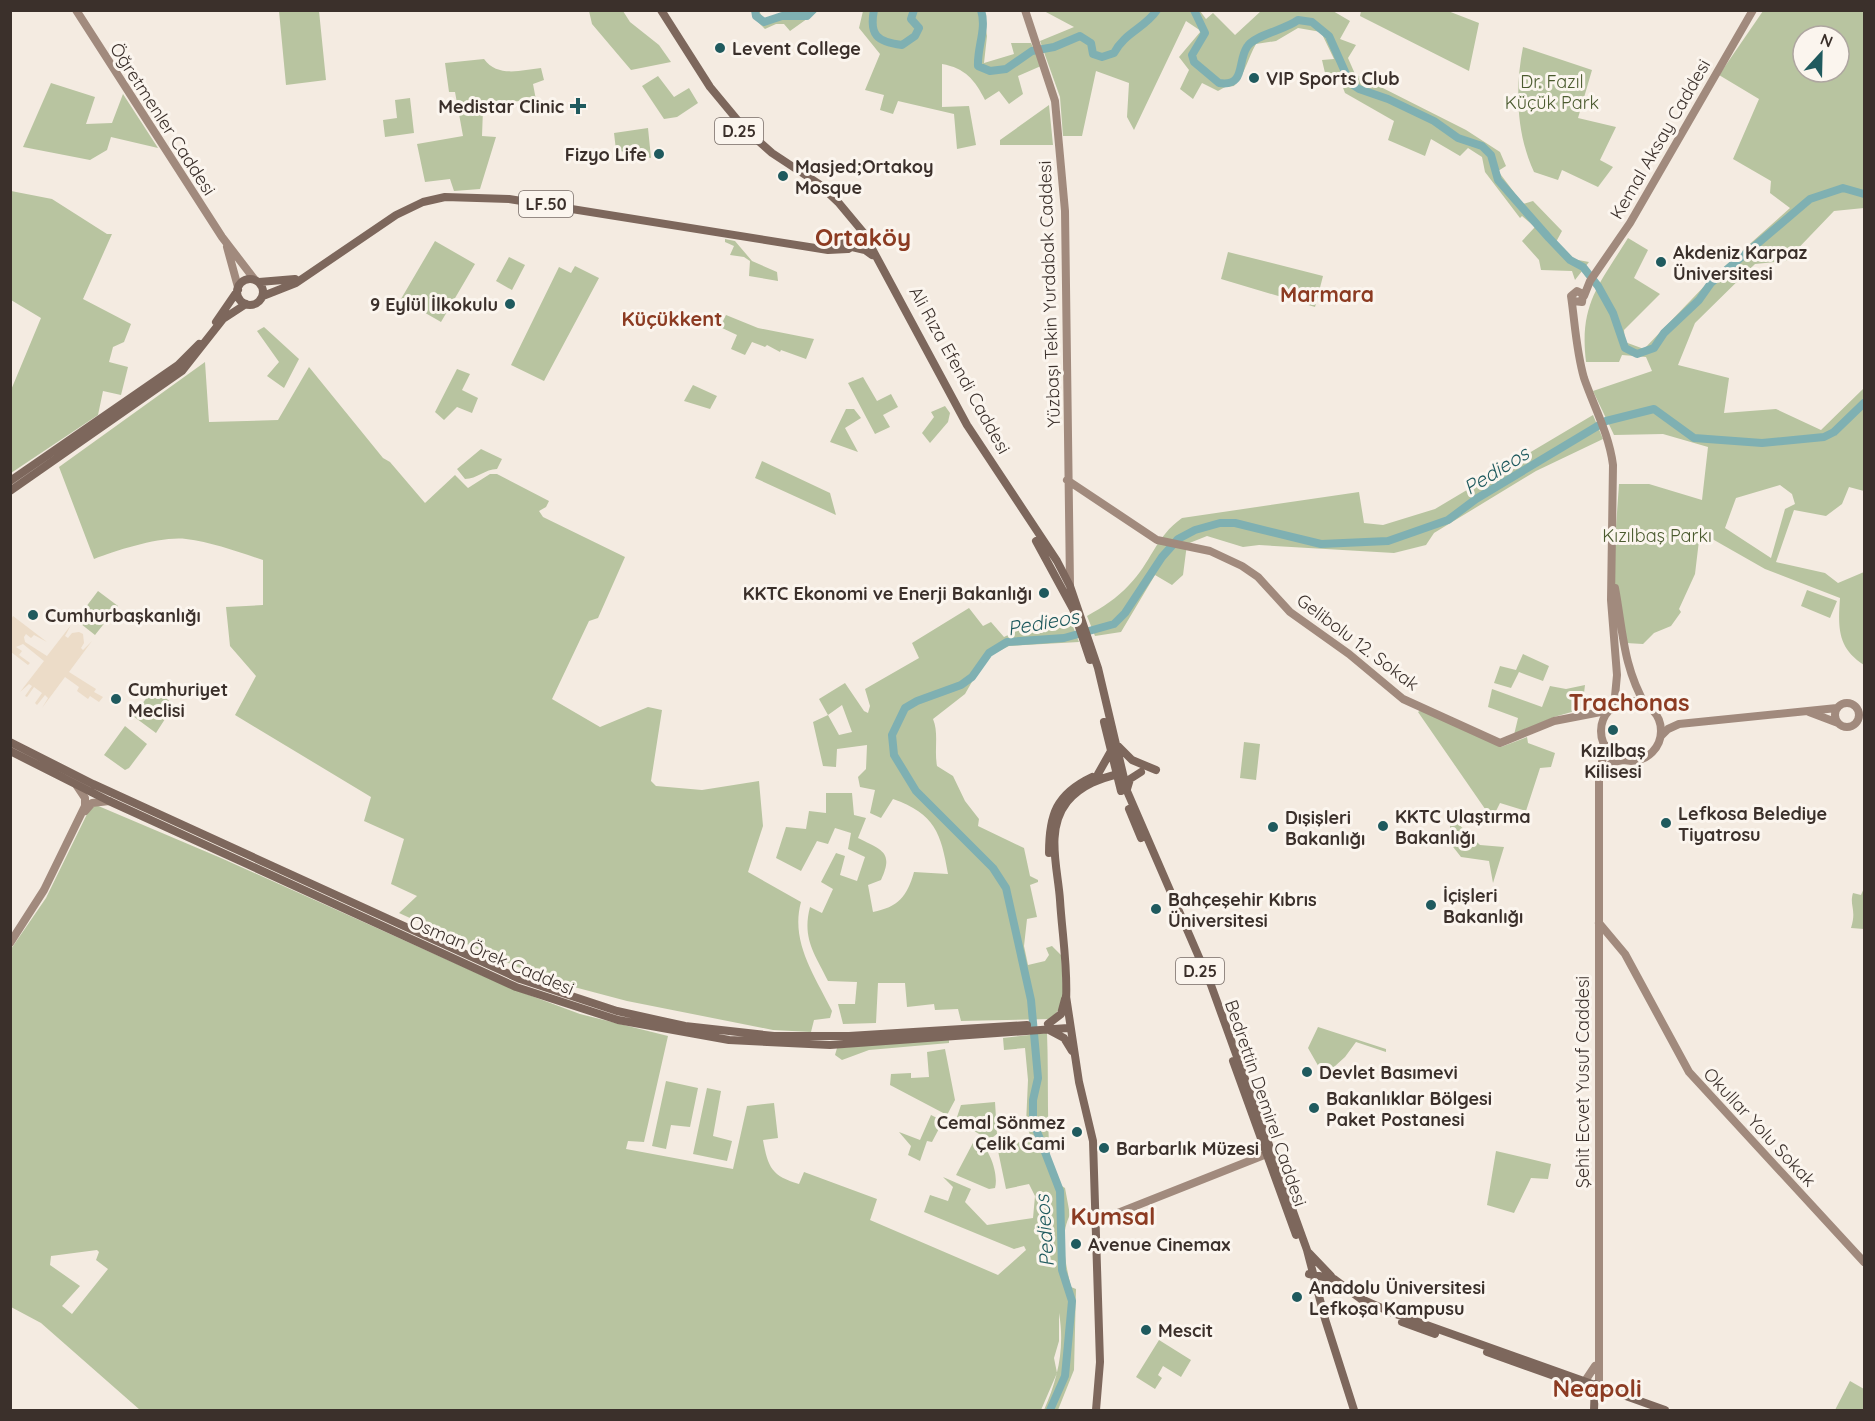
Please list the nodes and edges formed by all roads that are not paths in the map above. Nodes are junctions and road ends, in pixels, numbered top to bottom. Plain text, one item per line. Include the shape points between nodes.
1 (76, 10) edge
2 (654, 10) edge
3 (661, 10) edge
4 (1025, 10) edge
5 (1753, 10) edge
6 (863, 236) junction
7 (226, 243) junction
8 (810, 246) junction
9 (852, 248) junction
10 (872, 255) junction
11 (302, 278) junction
12 (257, 281) junction
13 (1590, 281) junction
14 (238, 288) junction
15 (1575, 292) junction
16 (262, 297) junction
17 (1583, 299) junction
18 (1573, 302) junction
19 (246, 304) junction
20 (1574, 324) junction
21 (1067, 480) junction
22 (10, 481) edge
23 (10, 491) edge
24 (1068, 547) junction
25 (1054, 563) junction
26 (1613, 581) junction
27 (1070, 586) junction
28 (1076, 608) junction
29 (1646, 706) junction
30 (1838, 708) junction
31 (1612, 709) junction
32 (1860, 709) edge
33 (1807, 711) junction
34 (1587, 715) junction
35 (1657, 716) junction
36 (1860, 722) edge
37 (1838, 723) junction
38 (1679, 724) junction
39 (1602, 727) junction
40 (1661, 737) junction
41 (10, 742) edge
42 (1605, 745) junction
43 (1114, 747) junction
44 (10, 752) edge
45 (1623, 760) junction
46 (1156, 770) dead end
47 (1119, 771) junction
48 (1141, 772) dead end
49 (1600, 773) junction
50 (1099, 776) junction
51 (77, 786) junction
52 (1124, 791) junction
53 (109, 801) junction
54 (66, 847) junction
55 (1599, 923) junction
56 (1599, 935) junction
57 (1613, 938) junction
58 (10, 941) edge
59 (1066, 996) junction
60 (1069, 1025) junction
61 (1023, 1027) junction
62 (1045, 1027) junction
63 (1072, 1051) junction
64 (1077, 1070) junction
65 (1268, 1156) junction
66 (1095, 1222) junction
67 (1307, 1250) junction
68 (1864, 1262) edge
69 (1312, 1276) junction
70 (1334, 1282) junction
71 (1318, 1289) junction
72 (1323, 1312) junction
73 (1597, 1364) junction
74 (1599, 1375) junction
75 (1584, 1383) junction
76 (1597, 1387) junction
77 (1610, 1392) junction
78 (1595, 1406) edge
79 (1096, 1410) edge
80 (1353, 1410) edge
81 (1664, 1410) edge

1 - 7 main road, Öğretmenler Caddesi
2 - 6 main road, D.25 via 706,91 740,132 829,199
3 - 6 main road, Ali Rıza Efendi Caddesi / D.25 via 710,87 738,122 772,153 825,190 857,224
4 - 21 main road, Yüzbaşı Tekin Yurdabak Caddesi via 1055,101 1065,211
5 - 13 main road, Kemal Aksay Caddesi via 1630,224
6 - 8 main road, LF.50 via 845,244
6 - 9 main road
6 - 10 main road, Ali Rıza Efendi Caddesi / D.25
6 - 25 main road, Ali Rıza Efendi Caddesi / D.25 via 967,425
7 - 12 main road, Öğretmenler Caddesi
7 - 14 main road, Öğretmenler Caddesi
8 - 9 main road, LF.50
8 - 11 main road, LF.50 via 519,200 453,196 423,202 396,215
9 - 10 main road
10 - 25 main road, Ali Rıza Efendi Caddesi / D.25 via 957,416
11 - 12 main road, LF.50
11 - 16 main road, LF.50
12 - 14 main road, LF.50 via 243,281
12 - 16 main road via 263,289
13 - 15 main road, Kemal Aksay Caddesi
13 - 17 main road, Kemal Aksay Caddesi
14 - 19 main road via 239,298
14 - 22 main road via 201,342 179,364
15 - 17 main road
15 - 18 main road via 1571,296
16 - 19 main road, LF.50 via 256,303
17 - 18 main road
17 - 20 main road, Kemal Aksay Caddesi
18 - 20 main road
19 - 23 main road, LF.50 via 223,319 182,371
20 - 26 main road via 1580,364 1610,443 1614,478
21 - 24 main road, Yüzbaşı Tekin Yurdabak Caddesi
21 - 34 main road, Gelibolu 12. Sokak via 1156,540 1219,554 1251,571 1290,612 1403,699 1479,735 1500,743 1554,721
24 - 25 main road
24 - 27 main road, Yüzbaşı Tekin Yurdabak Caddesi
25 - 27 main road, D.25
25 - 28 main road, D.25
26 - 29 main road via 1626,661
26 - 31 main road via 1617,675
27 - 28 main road, D.25
28 - 43 main road, D.25
29 - 31 main road via 1630,702
29 - 35 main road
30 - 32 main road via 1848,704
30 - 33 main road
30 - 37 main road
31 - 34 main road, Gelibolu 12. Sokak
31 - 39 main road
32 - 36 main road
33 - 37 main road
33 - 38 main road
34 - 39 main road
35 - 38 main road
35 - 40 main road
36 - 37 main road via 1848,727
38 - 40 main road
39 - 42 main road
40 - 45 main road via 1647,757
41 - 61 main road, Osman Örek Caddesi via 93,784 520,979 617,1011 685,1026 774,1036
42 - 45 main road
42 - 49 main road, Şehit Ecvet Yusuf Caddesi
43 - 46 main road
43 - 47 main road, D.25
43 - 50 main road
44 - 51 main road, Osman Örek Caddesi
45 - 49 main road via 1612,762
47 - 50 main road
47 - 52 main road, Bedrettin Demirel Caddesi / D.25
48 - 52 main road
49 - 55 main road, Şehit Ecvet Yusuf Caddesi
50 - 52 main road via 1112,780
50 - 59 main road via 1069,792 1050,823 1051,876 1060,922
51 - 53 main road, Osman Örek Caddesi
51 - 54 main road via 85,806
52 - 65 main road, Bedrettin Demirel Caddesi / D.25 via 1211,985
53 - 54 main road via 97,801 87,807
53 - 61 main road, Osman Örek Caddesi via 516,987 618,1020 729,1040 831,1045
54 - 58 main road
55 - 56 main road, Şehit Ecvet Yusuf Caddesi
55 - 57 main road, Okullar Yolu Sokak
56 - 57 main road
56 - 73 main road, Şehit Ecvet Yusuf Caddesi
57 - 68 main road, Okullar Yolu Sokak via 1689,1072
59 - 60 main road
59 - 62 main road via 1061,1014
60 - 62 main road, Osman Örek Caddesi
60 - 63 main road
60 - 64 main road
61 - 62 main road, Osman Örek Caddesi
62 - 63 main road via 1061,1036
63 - 64 main road
64 - 66 main road via 1093,1141
65 - 66 main road
65 - 67 main road, Bedrettin Demirel Caddesi / D.25
65 - 69 main road, Bedrettin Demirel Caddesi / D.25
66 - 79 main road via 1100,1362
67 - 69 main road, Bedrettin Demirel Caddesi / D.25
67 - 70 main road
69 - 70 main road
69 - 71 main road, Bedrettin Demirel Caddesi / D.25
69 - 72 main road, Bedrettin Demirel Caddesi / D.25
70 - 71 main road
70 - 75 main road via 1393,1313
71 - 72 main road, Bedrettin Demirel Caddesi / D.25
72 - 80 main road, Bedrettin Demirel Caddesi / D.25
73 - 74 main road, Şehit Ecvet Yusuf Caddesi
73 - 75 main road
73 - 76 main road
74 - 76 main road, Şehit Ecvet Yusuf Caddesi
74 - 77 main road
75 - 76 main road
75 - 78 main road
76 - 77 main road
76 - 78 main road, Şehit Ecvet Yusuf Caddesi
77 - 78 main road
77 - 81 main road

